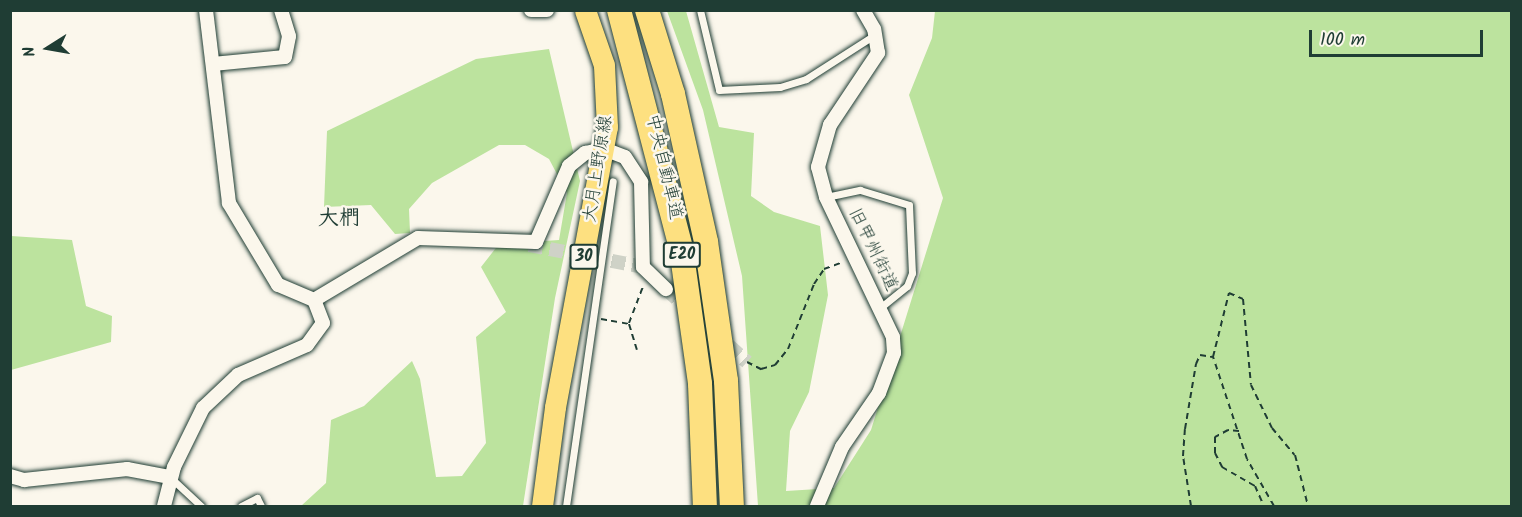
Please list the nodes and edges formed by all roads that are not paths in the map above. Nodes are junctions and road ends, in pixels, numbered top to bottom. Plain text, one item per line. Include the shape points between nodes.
1 (206, 10) edge
2 (281, 10) edge
3 (531, 10) edge
4 (547, 10) edge
5 (585, 10) edge
6 (619, 10) edge
7 (647, 10) edge
8 (700, 10) edge
9 (863, 10) edge
10 (876, 34) junction
11 (213, 64) junction
12 (604, 149) junction
13 (613, 181) dead end
14 (826, 197) junction
15 (666, 289) tunnel mouth
16 (314, 300) junction
17 (880, 308) junction
18 (10, 476) edge
19 (170, 477) junction
20 (164, 507) edge
21 (201, 507) edge
22 (241, 507) edge
23 (261, 507) edge
24 (542, 507) edge
25 (566, 507) edge
26 (705, 507) edge
27 (732, 507) edge
28 (817, 507) edge

1 - 11 street
2 - 11 street via 288,36 285,57
3 - 4 street
5 - 12 main road, 大月上野原線 / 30 via 607,85
6 - 26 highway, 中央自動車道 / E20 via 647,99 681,248 700,384
7 - 27 highway, 中央自動車道 / E20 via 673,94 706,242 726,381
8 - 10 lane via 719,90 780,87 806,79
9 - 10 street
10 - 14 street, 旧甲州街道 via 874,63 821,146 819,175
11 - 16 street via 229,203 278,285
12 - 15 street via 625,157 641,182 643,267
12 - 16 street via 578,157 562,175 536,242 418,238
12 - 24 main road, 大月上野原線 / 30 via 555,407
13 - 25 lane
14 - 17 street, 旧甲州街道
14 - 17 lane via 860,190 909,205 912,273 906,286
16 - 19 street via 323,315 316,338 229,381 197,418
17 - 28 street, 旧甲州街道 via 893,338 890,371 842,447
18 - 19 street via 24,480 127,470
19 - 20 street
19 - 21 lane
22 - 23 lane via 257,498

